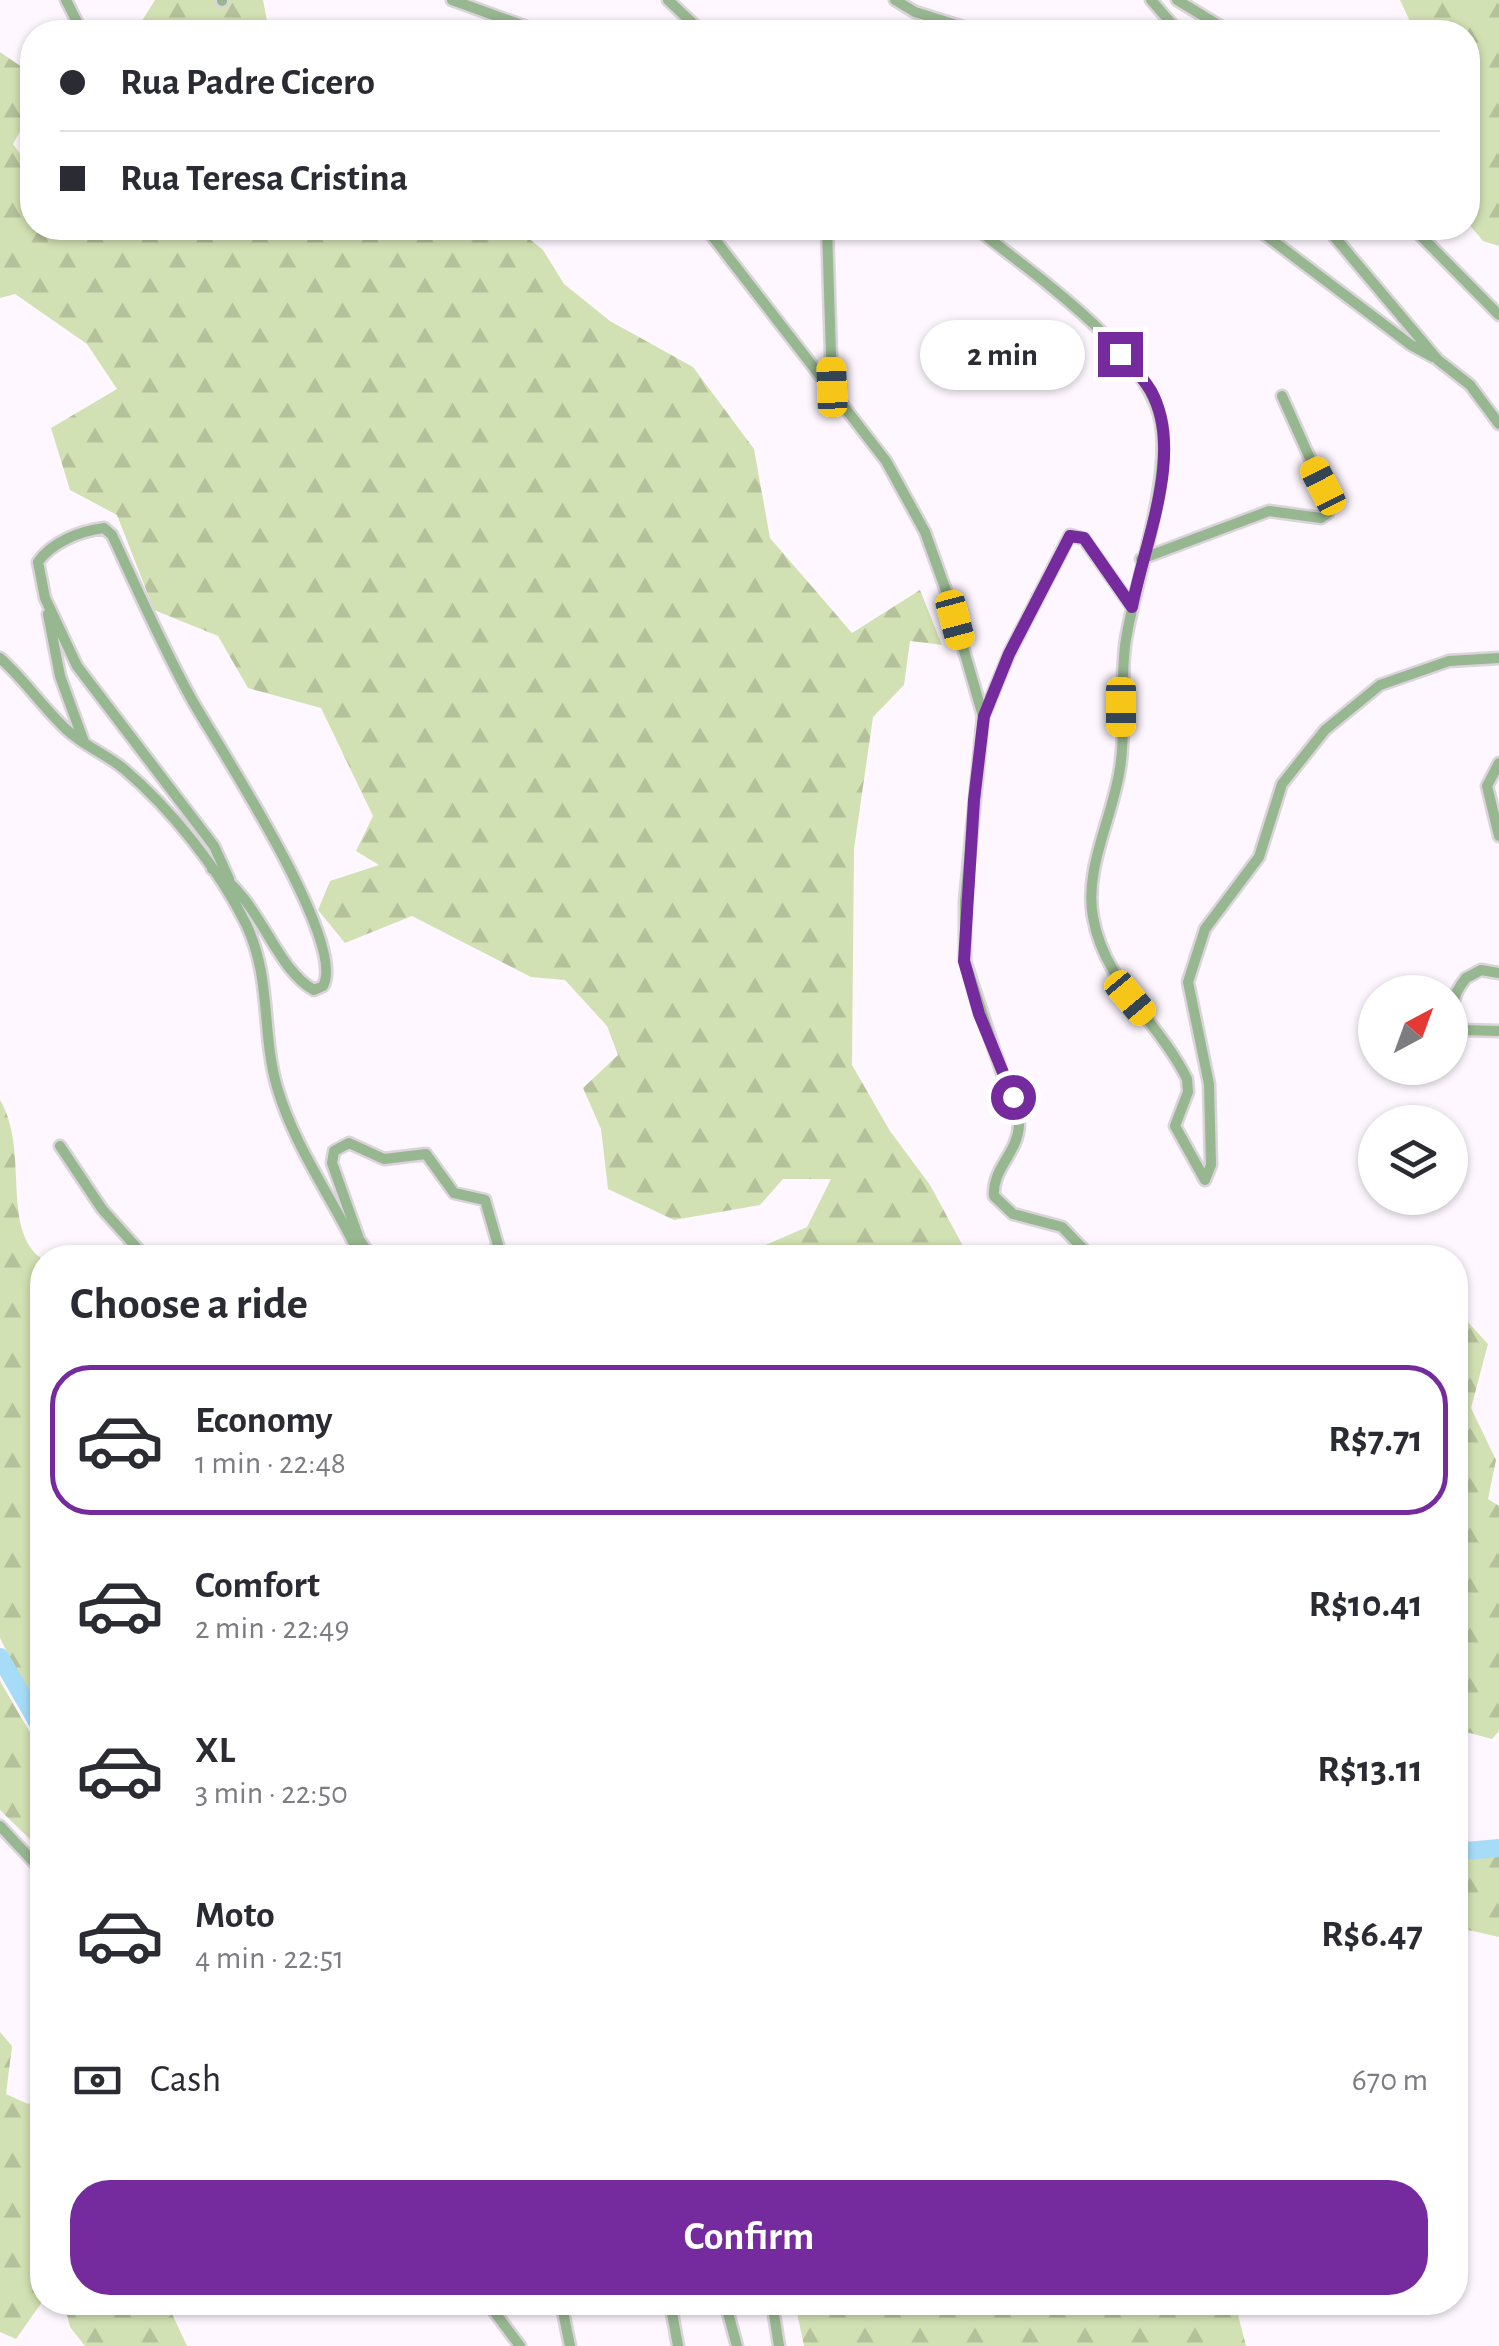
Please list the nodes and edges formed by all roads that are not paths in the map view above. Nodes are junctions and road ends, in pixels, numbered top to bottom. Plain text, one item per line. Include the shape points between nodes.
1 (452, 0) edge
2 (668, 0) edge
3 (895, 0) edge
4 (1151, 0) edge
5 (1177, 0) edge
6 (508, 20) edge
7 (689, 20) edge
8 (941, 20) edge
9 (1168, 20) edge
10 (1210, 20) edge
11 (716, 240) edge
12 (827, 240) edge
13 (990, 240) edge
14 (1272, 240) edge
15 (1337, 240) edge
16 (1425, 240) edge
17 (1499, 316) edge
18 (1438, 360) junction
19 (832, 387) junction
20 (1282, 396) dead end
21 (1499, 424) edge
22 (1141, 558) junction
23 (45, 598) junction
24 (1132, 607) junction
25 (0, 658) edge
26 (1499, 658) edge
27 (984, 716) junction
28 (84, 743) junction
29 (1499, 763) edge
30 (1499, 836) edge
31 (212, 869) junction
32 (228, 879) junction
33 (1499, 973) edge
34 (1499, 1031) edge
35 (60, 1146) dead end
36 (356, 1240) junction
37 (134, 1245) edge
38 (357, 1245) edge
39 (360, 1245) edge
40 (498, 1245) edge
41 (1080, 1245) edge
42 (0, 1826) edge
43 (30, 1858) edge
44 (497, 2315) edge
45 (564, 2315) edge
46 (672, 2315) edge
47 (729, 2315) edge
48 (774, 2315) edge
49 (520, 2346) edge
50 (570, 2346) edge
51 (678, 2346) edge
52 (737, 2346) edge
53 (779, 2346) edge

1 - 6 street
2 - 7 street
3 - 8 street
4 - 9 street
5 - 10 street
11 - 19 street
12 - 19 street
13 - 22 street via 1106,338 1150,388 1162,441 1158,493
14 - 18 street
15 - 18 street
16 - 17 street
18 - 21 street via 1470,385
19 - 27 street via 897,478 925,532
20 - 22 street via 1330,501 1325,516 1269,511
22 - 24 street
23 - 28 street via 60,676
23 - 32 street via 77,666 219,854
23 - 32 street via 36,570 45,552 82,533 110,532 192,700 294,878 318,936 323,986 314,990 299,980 249,900
24 - 26 street via 1122,761 1091,887 1092,916 1113,972 1187,1079 1175,1126 1206,1180 1210,1084 1188,982 1205,929 1260,858 1282,784 1325,730 1380,685 1449,661
24 - 27 street via 1084,538 1070,536
25 - 28 street
27 - 41 street via 964,961 1019,1126 996,1173 994,1196 1013,1214 1062,1226
28 - 31 street via 126,771
29 - 30 street via 1487,786
31 - 32 street
31 - 36 street via 254,943 267,990 271,1064 300,1149
33 - 34 street via 1481,970 1466,978 1452,1010 1464,1030
35 - 37 street
36 - 38 street
36 - 39 street
36 - 40 street via 331,1159 339,1146 354,1142 384,1159 426,1154 454,1193 486,1201
42 - 43 street
44 - 49 street
45 - 50 street
46 - 51 street
47 - 52 street
48 - 53 street

